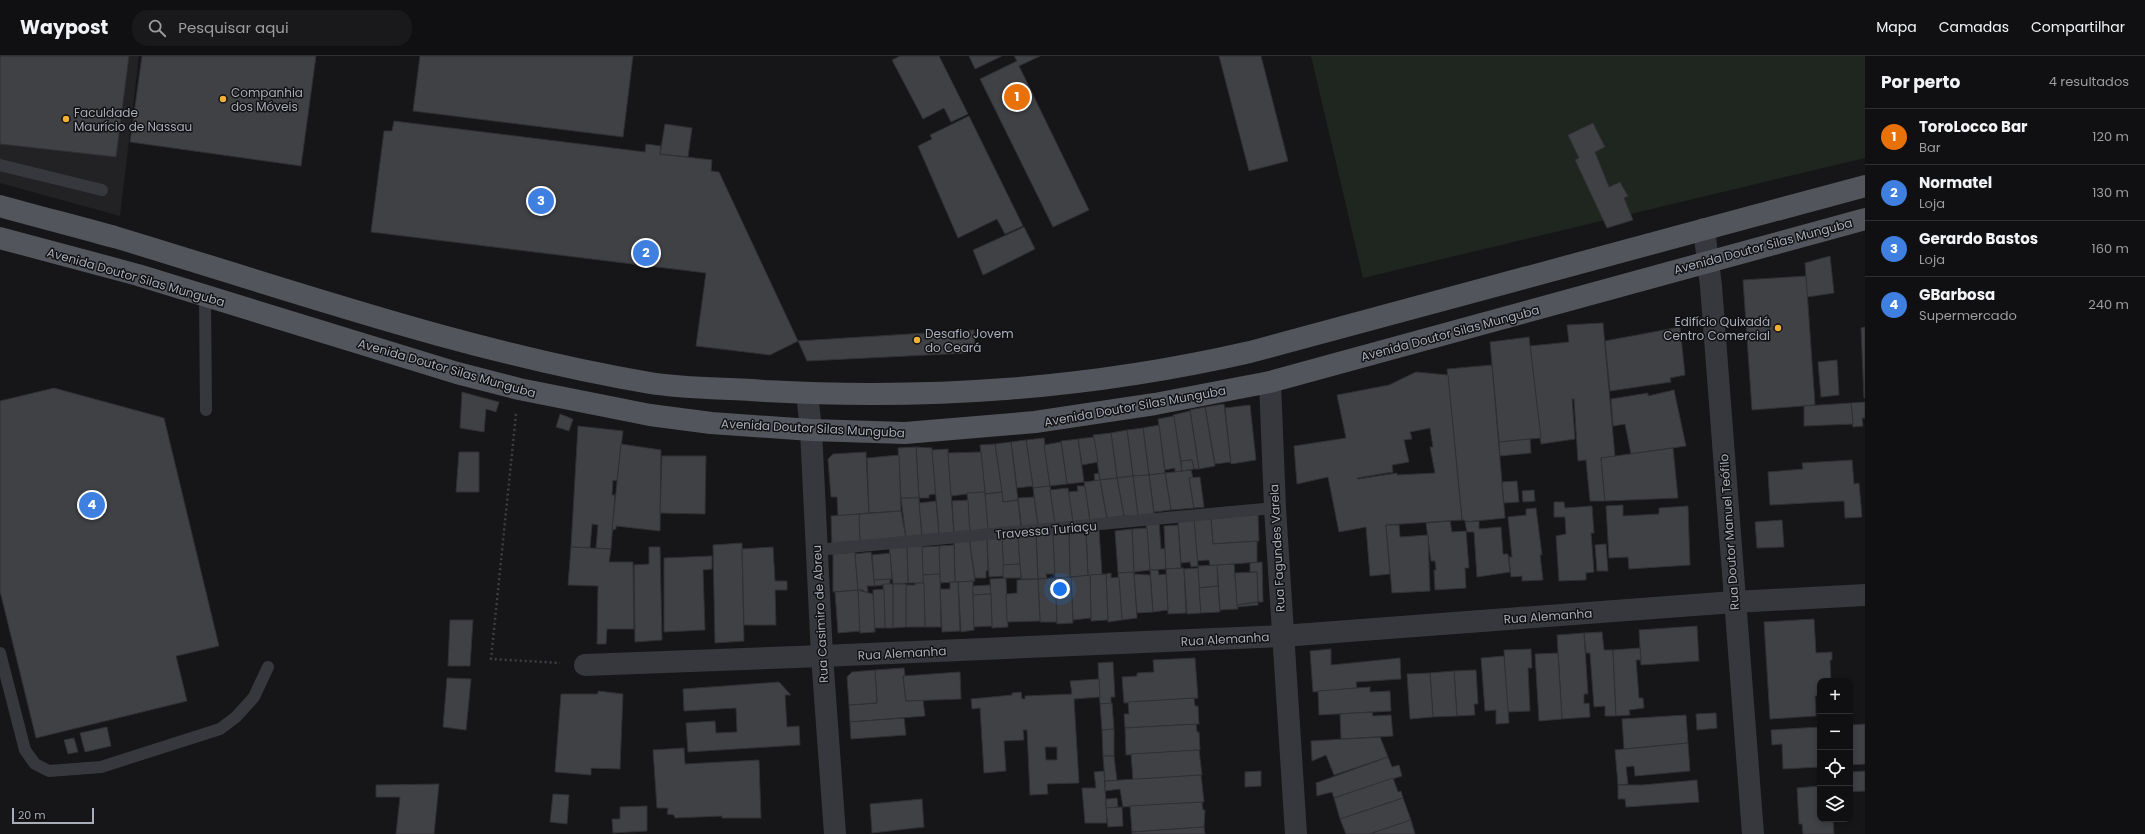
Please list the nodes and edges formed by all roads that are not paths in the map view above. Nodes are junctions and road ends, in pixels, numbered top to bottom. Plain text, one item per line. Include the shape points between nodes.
1 (0, 165) edge
2 (1865, 186) edge
3 (102, 190) dead end
4 (0, 206) edge
5 (1865, 219) edge
6 (1704, 229) junction
7 (0, 238) edge
8 (1708, 261) junction
9 (205, 297) junction
10 (1270, 382) junction
11 (807, 393) junction
12 (206, 410) dead end
13 (811, 430) junction
14 (1275, 508) junction
15 (816, 550) junction
16 (1865, 595) edge
17 (1734, 602) junction
18 (1282, 636) junction
19 (0, 653) edge
20 (822, 656) junction
21 (585, 664) road end
22 (268, 667) dead end
23 (835, 834) edge
24 (1296, 834) edge
25 (1753, 834) edge

1 - 3 lane
2 - 6 main road
4 - 11 main road via 115,237 358,312 524,357 653,383
5 - 8 main road, Avenida Doutor Silas Munguba
6 - 8 street, Rua Doutor Manuel Teófilo
6 - 11 main road via 1202,363 1069,385 983,392
7 - 9 main road, Avenida Doutor Silas Munguba
8 - 10 main road, Avenida Doutor Silas Munguba
8 - 17 street, Rua Doutor Manuel Teófilo
9 - 12 lane
9 - 13 main road, Avenida Doutor Silas Munguba via 519,390 650,415 711,423
10 - 13 main road, Avenida Doutor Silas Munguba via 1155,404 1035,422 905,433
10 - 14 street, Rua Fagundes Varela
11 - 13 street, Rua Casimiro de Abreu
13 - 15 street, Rua Casimiro de Abreu
14 - 15 lane, Travessa Turiaçu
14 - 18 street, Rua Fagundes Varela
15 - 20 street, Rua Casimiro de Abreu
16 - 17 street, Rua Alemanha
17 - 18 street, Rua Alemanha
17 - 25 street, Rua Doutor Manuel Teófilo
18 - 20 street, Rua Alemanha
18 - 24 street, Rua Fagundes Varela
19 - 22 lane via 25,750 35,764 49,771 101,767 220,729 236,717 254,697
20 - 21 street, Rua Alemanha
20 - 23 street, Rua Casimiro de Abreu

